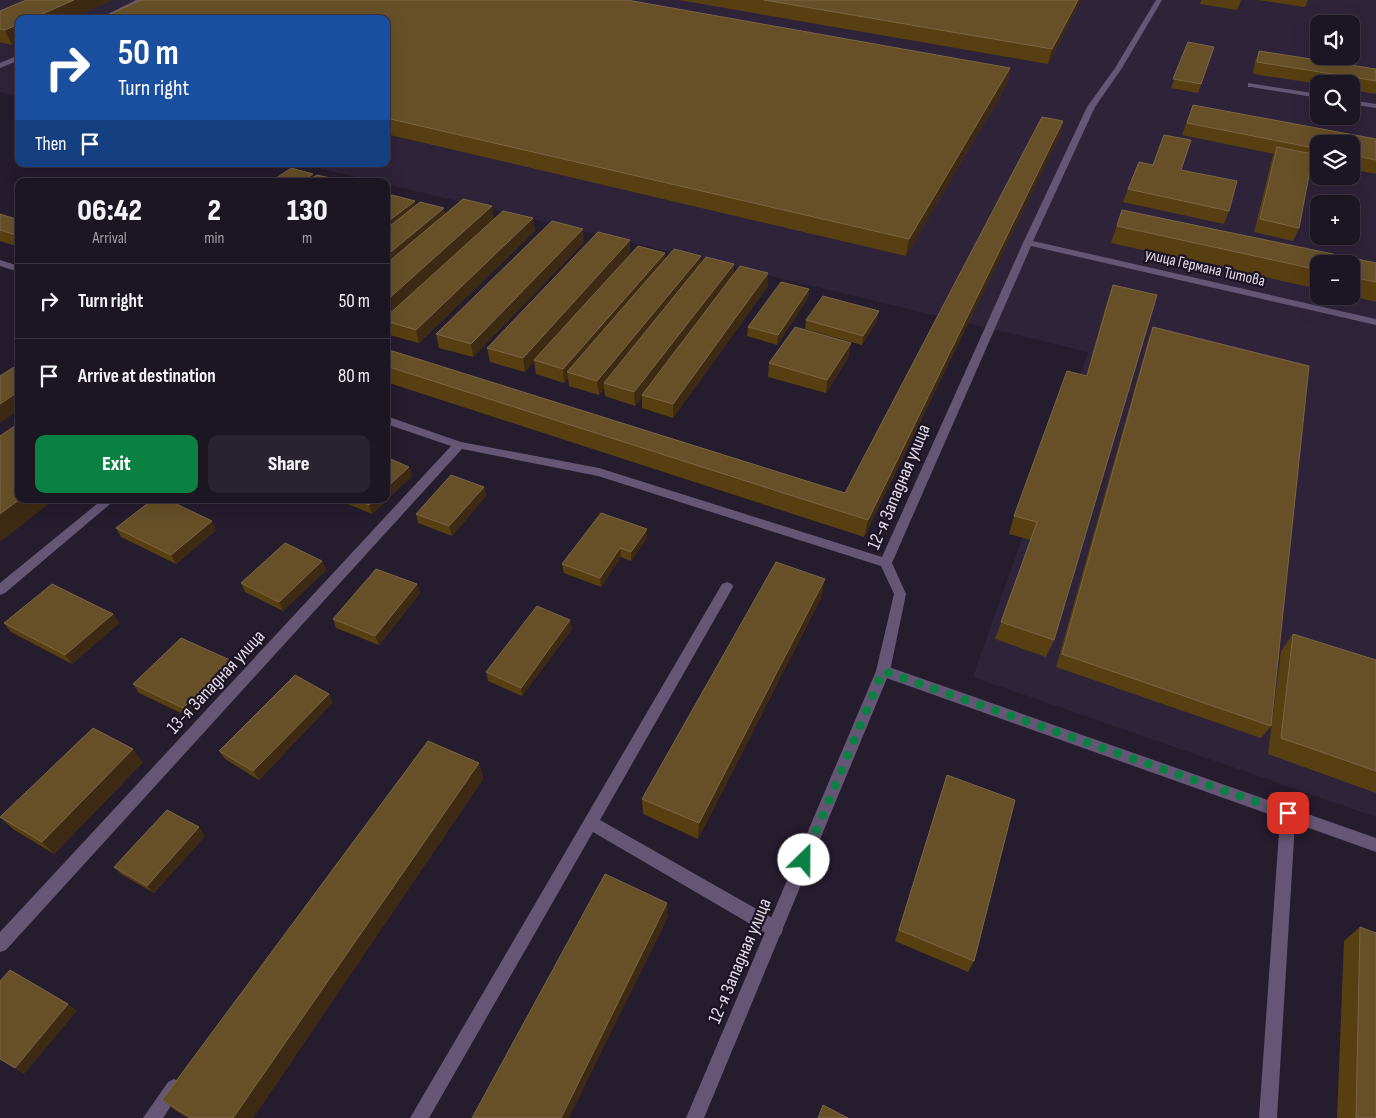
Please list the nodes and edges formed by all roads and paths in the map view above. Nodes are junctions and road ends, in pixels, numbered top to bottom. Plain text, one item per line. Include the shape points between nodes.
1 (141, 0) edge
2 (1159, 0) edge
3 (109, 15) edge
4 (15, 59) edge
5 (0, 66) edge
6 (1251, 84) dead end
7 (1310, 94) edge
8 (1360, 103) edge
9 (1376, 106) edge
10 (1028, 243) junction
11 (0, 263) edge
12 (15, 268) edge
13 (1376, 322) edge
14 (390, 421) edge
15 (459, 445) junction
16 (105, 503) edge
17 (886, 563) junction
18 (728, 586) dead end
19 (0, 590) edge
20 (883, 671) junction
21 (1288, 813) junction
22 (591, 823) junction
23 (1376, 845) edge
24 (775, 929) junction
25 (0, 944) edge
26 (181, 1078) edge
27 (152, 1118) edge
28 (419, 1118) edge
29 (695, 1118) edge
30 (1268, 1118) edge

1 - 3 street
2 - 10 street, 12-я Западная улица via 1092,107
4 - 5 street
6 - 7 street
8 - 9 street
10 - 13 street, улица Германа Титова
10 - 17 street, 12-я Западная улица
11 - 12 street
14 - 15 street
15 - 17 street via 599,472
15 - 25 street, 13-я Западная улица
16 - 19 street
17 - 20 street, 12-я Западная улица via 900,594
18 - 22 street
20 - 21 street
20 - 24 street, 12-я Западная улица
21 - 23 street
21 - 30 street
22 - 24 street
22 - 28 street
24 - 29 street, 12-я Западная улица
26 - 27 street

